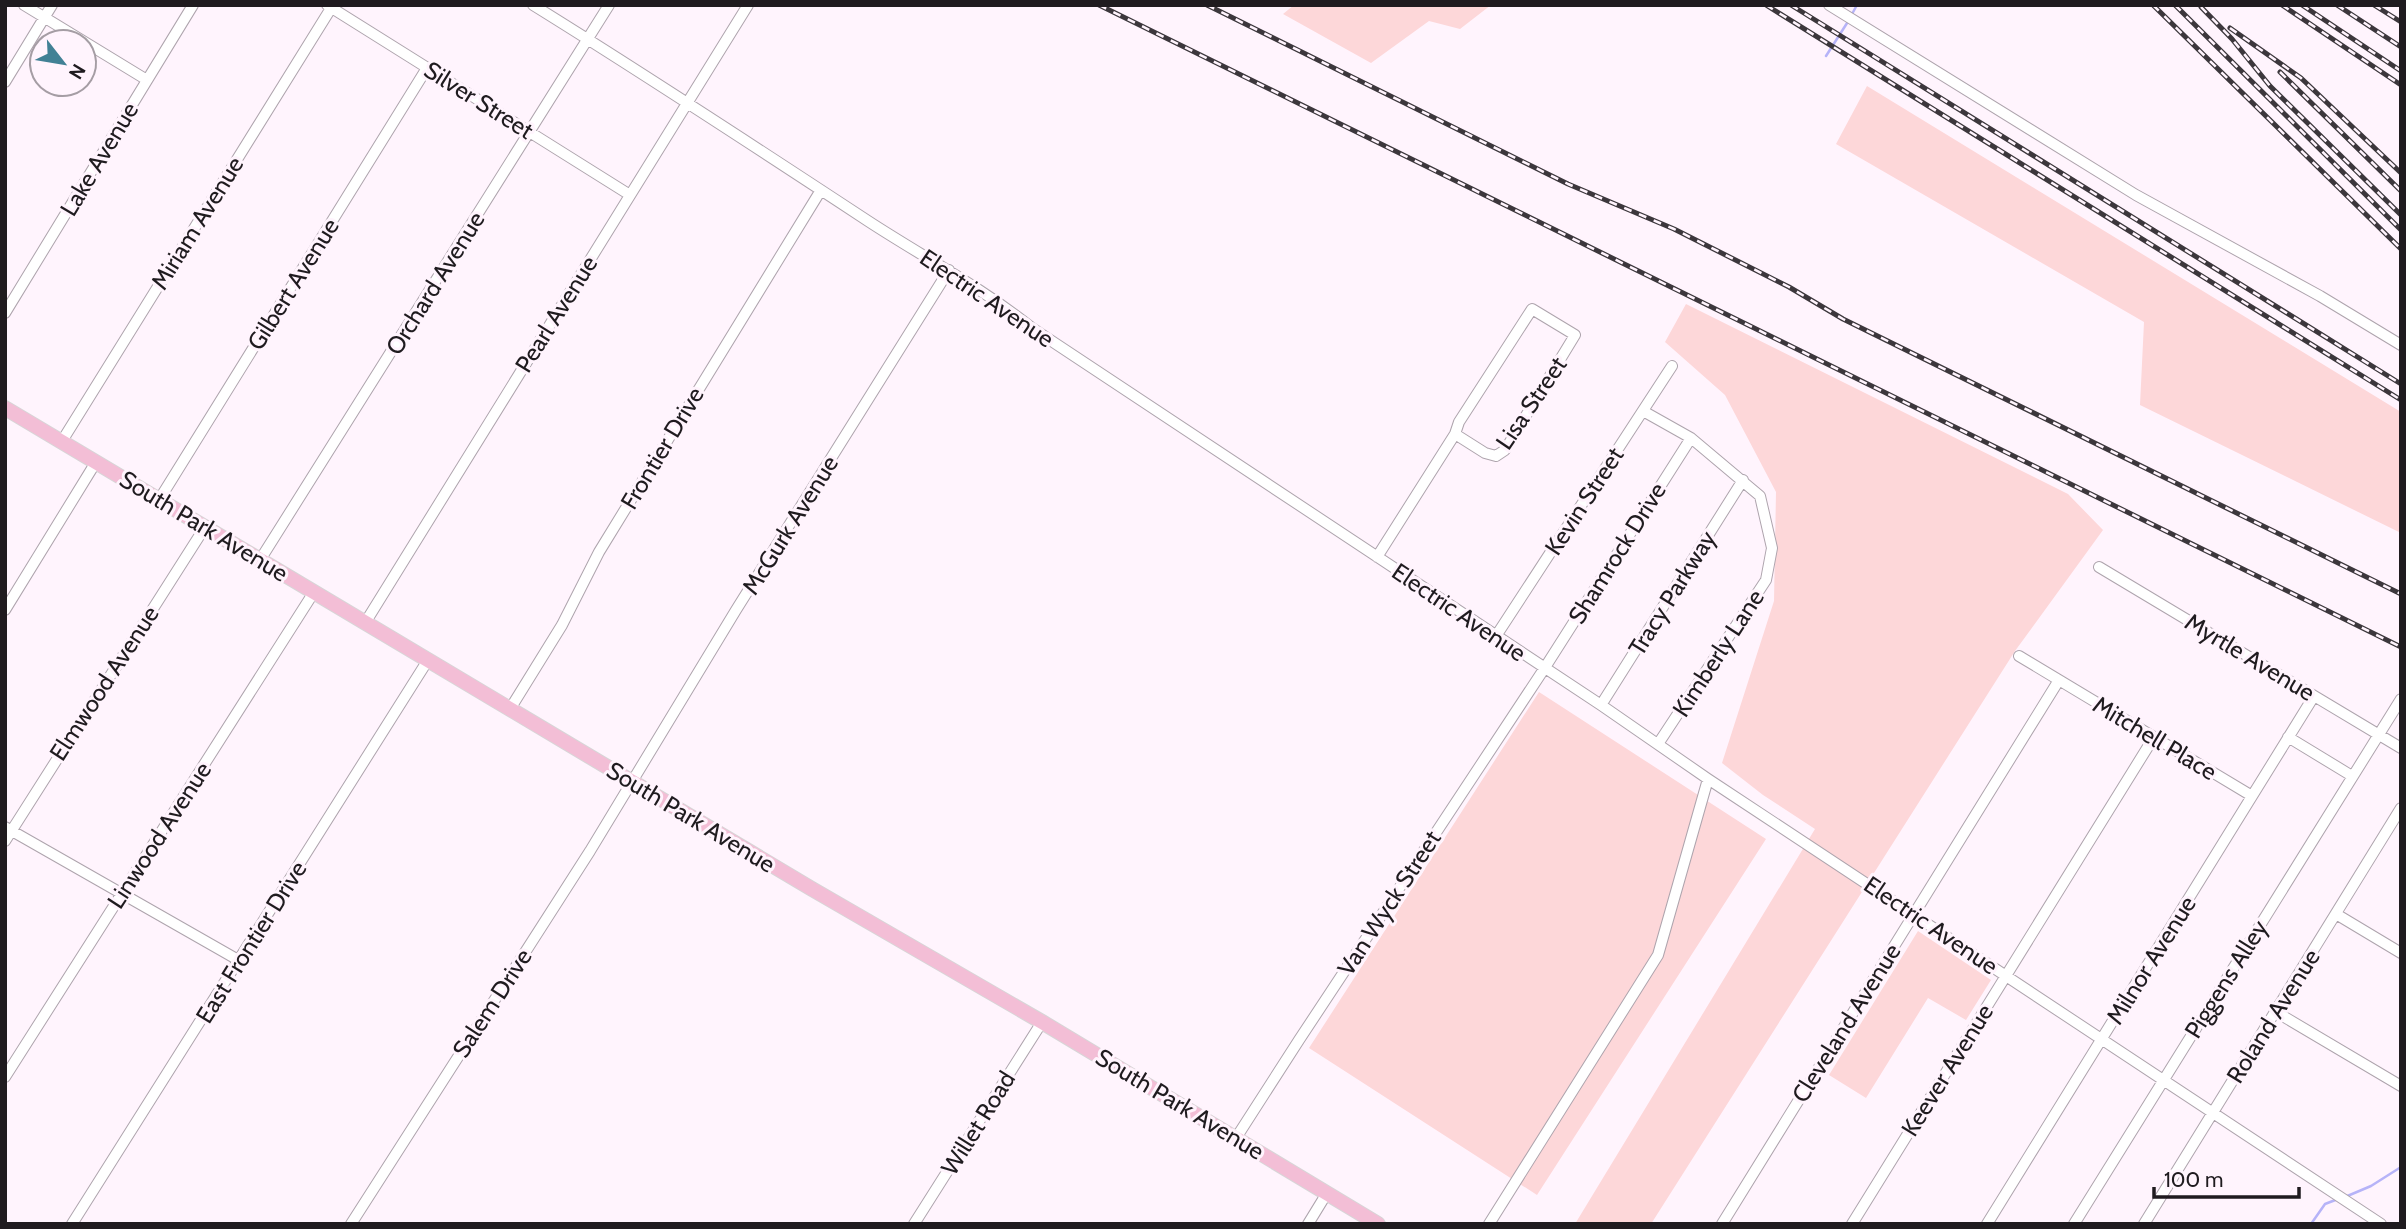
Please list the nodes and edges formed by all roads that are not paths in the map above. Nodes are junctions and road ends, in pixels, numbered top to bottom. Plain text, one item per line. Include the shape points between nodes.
1 (24, 5) edge
2 (52, 5) edge
3 (193, 5) edge
4 (533, 5) edge
5 (609, 5) edge
6 (748, 5) edge
7 (1829, 5) edge
8 (331, 6) edge
9 (45, 18) junction
10 (588, 39) junction
11 (427, 68) junction
12 (147, 80) junction
13 (5, 82) edge
14 (688, 101) junction
15 (530, 132) junction
16 (821, 190) junction
17 (630, 195) junction
18 (950, 270) junction
19 (5, 313) edge
20 (2401, 345) edge
21 (1672, 366) dead end
22 (5, 408) edge
23 (1643, 411) junction
24 (1455, 435) junction
25 (1691, 438) junction
26 (62, 441) junction
27 (96, 462) junction
28 (1743, 480) junction
29 (159, 500) junction
30 (205, 527) junction
31 (1377, 557) junction
32 (260, 560) junction
33 (2099, 567) dead end
34 (314, 592) junction
35 (5, 610) edge
36 (365, 622) junction
37 (1496, 636) junction
38 (2019, 656) dead end
39 (428, 660) junction
40 (1544, 669) junction
41 (2059, 680) junction
42 (2314, 696) junction
43 (2401, 699) edge
44 (1601, 705) junction
45 (510, 709) junction
46 (2378, 734) junction
47 (2154, 737) junction
48 (2288, 737) junction
49 (1658, 744) junction
50 (2401, 748) edge
51 (2352, 776) junction
52 (1707, 779) junction
53 (631, 782) junction
54 (2252, 796) junction
55 (2399, 815) edge
56 (8, 829) edge
57 (5, 841) edge
58 (121, 894) junction
59 (1914, 914) junction
60 (2336, 914) junction
61 (2401, 953) edge
62 (240, 961) junction
63 (2006, 975) junction
64 (2276, 1012) junction
65 (1042, 1022) junction
66 (2102, 1039) junction
67 (5, 1077) edge
68 (2163, 1080) junction
69 (2401, 1086) edge
70 (2213, 1113) junction
71 (1236, 1138) junction
72 (1327, 1193) junction
73 (2145, 1223) edge
74 (72, 1224) edge
75 (351, 1224) edge
76 (914, 1224) edge
77 (1308, 1224) edge
78 (1378, 1224) edge
79 (1489, 1224) edge
80 (1722, 1224) edge
81 (1852, 1224) edge
82 (1987, 1224) edge
83 (2074, 1224) edge
84 (2381, 1224) edge

1 - 9 street
2 - 9 street
3 - 12 street, Lake Avenue
4 - 10 street, Electric Avenue
5 - 10 street, Orchard Avenue
6 - 14 street, Pearl Avenue
7 - 20 street via 2136,195
8 - 11 street, Silver Street
8 - 26 street, Miriam Avenue
9 - 12 street
9 - 13 street
10 - 14 street, Electric Avenue
10 - 15 street, Orchard Avenue
11 - 15 street, Silver Street
11 - 29 street, Gilbert Avenue
12 - 19 street, Lake Avenue
14 - 16 street, Electric Avenue
14 - 17 street, Pearl Avenue
15 - 17 street, Silver Street
15 - 32 street, Orchard Avenue
16 - 18 street, Electric Avenue
16 - 45 street, Frontier Drive via 599,552 562,625
17 - 36 street, Pearl Avenue
18 - 31 street, Electric Avenue
18 - 53 street, McGurk Avenue
21 - 23 street, Kevin Street
22 - 26 main road, South Park Avenue
23 - 25 street, Kimberly Lane
23 - 37 street, Kevin Street
24 - 24 street, Lisa Street via 1485,453 1496,456 1505,450 1575,335 1532,309
24 - 31 street
25 - 28 street, Kimberly Lane
25 - 40 street, Shamrock Drive
26 - 27 main road, South Park Avenue
27 - 29 main road, South Park Avenue
27 - 35 street
28 - 44 street, Tracy Parkway
28 - 49 street, Kimberly Lane via 1760,496 1772,548 1766,580
29 - 30 main road, South Park Avenue
30 - 32 main road, South Park Avenue
30 - 56 street, Elmwood Avenue
31 - 37 street, Electric Avenue
32 - 34 main road, South Park Avenue
33 - 42 street, Myrtle Avenue
34 - 36 main road, South Park Avenue
34 - 58 street, Linwood Avenue
36 - 39 main road, South Park Avenue
37 - 40 street, Electric Avenue
38 - 41 street, Mitchell Place
39 - 45 main road, South Park Avenue
39 - 62 street, East Frontier Drive
40 - 44 street, Electric Avenue
40 - 71 street, Van Wyck Street
41 - 47 street, Mitchell Place
41 - 59 street, Cleveland Avenue
42 - 46 street, Myrtle Avenue
42 - 48 street, Milnor Avenue
43 - 46 street, Piggens Alley
44 - 49 street, Electric Avenue
45 - 53 main road, South Park Avenue
46 - 50 street, Myrtle Avenue
46 - 51 street, Piggens Alley
47 - 54 street, Mitchell Place
47 - 63 street, Keever Avenue
48 - 51 street
48 - 54 street, Milnor Avenue
49 - 52 street, Electric Avenue
51 - 68 street, Piggens Alley
52 - 59 street, Electric Avenue
52 - 79 street via 1658,955
53 - 65 main road, South Park Avenue
53 - 75 street, Salem Drive
54 - 66 street, Milnor Avenue
55 - 60 street, Roland Avenue
56 - 57 street, Elmwood Avenue
56 - 58 street
58 - 62 street
58 - 67 street, Linwood Avenue
59 - 63 street, Electric Avenue
59 - 80 street, Cleveland Avenue
60 - 61 street
60 - 64 street, Roland Avenue
62 - 74 street, East Frontier Drive
63 - 66 street, Electric Avenue
63 - 81 street, Keever Avenue
64 - 69 street
64 - 70 street, Roland Avenue
65 - 71 main road, South Park Avenue
65 - 76 street, Willet Road
66 - 68 street, Electric Avenue
66 - 82 street, Milnor Avenue
68 - 70 street, Electric Avenue
68 - 83 street, Piggens Alley
70 - 73 street, Roland Avenue
70 - 84 street, Electric Avenue
71 - 72 main road, South Park Avenue
72 - 77 street
72 - 78 main road, South Park Avenue

